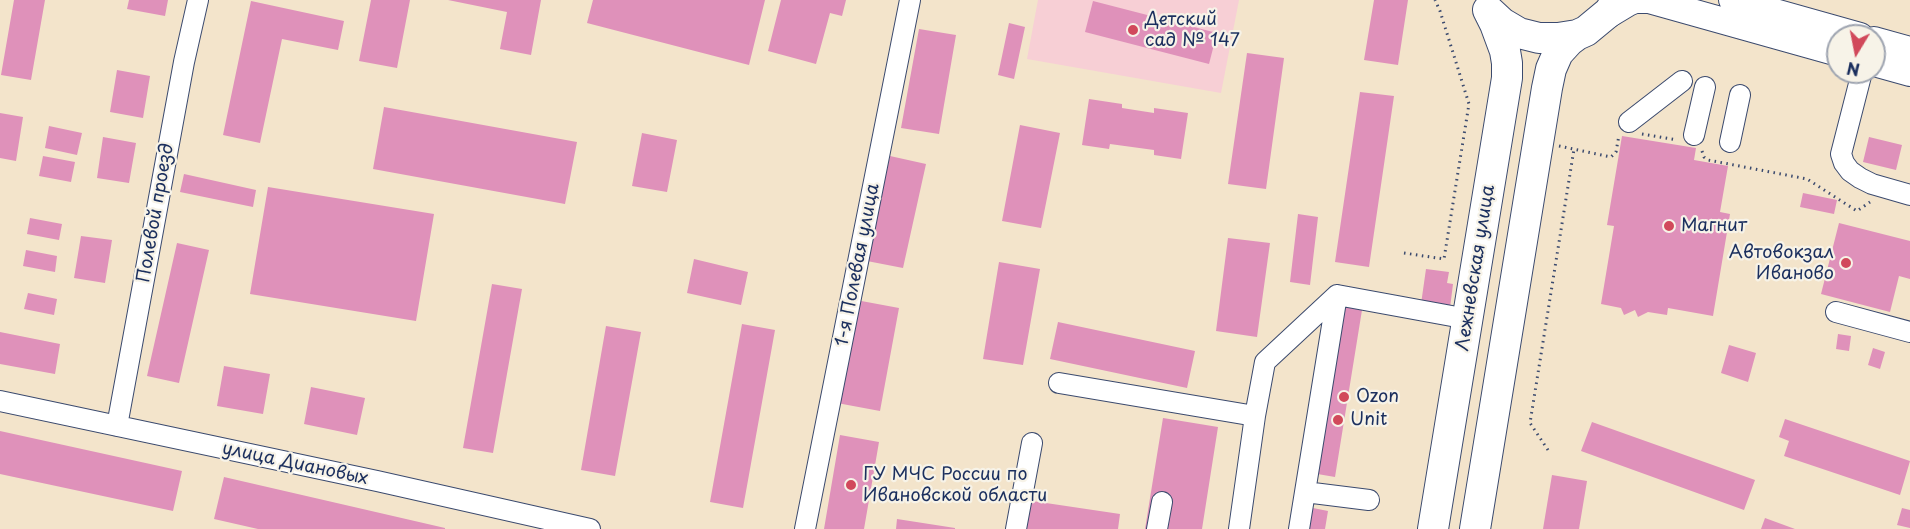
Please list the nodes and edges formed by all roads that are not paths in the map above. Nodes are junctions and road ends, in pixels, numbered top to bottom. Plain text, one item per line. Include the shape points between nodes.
1 (198, 0) edge
2 (910, 0) edge
3 (1732, 0) edge
4 (1484, 5) edge
5 (1598, 18) edge
6 (1826, 26) edge
7 (1886, 43) edge
8 (1826, 50) edge
9 (1910, 50) edge
10 (1886, 66) edge
11 (1910, 73) edge
12 (1682, 81) dead end
13 (1859, 84) edge
14 (1705, 87) dead end
15 (1740, 95) dead end
16 (1629, 131) road end
17 (1694, 142) road end
18 (1730, 142) dead end
19 (1910, 195) edge
20 (1337, 295) junction
21 (1836, 312) dead end
22 (1468, 319) junction
23 (1910, 332) edge
24 (1059, 383) dead end
25 (0, 402) edge
26 (1255, 416) junction
27 (117, 426) junction
28 (1032, 443) dead end
29 (1305, 492) junction
30 (1369, 500) dead end
31 (1162, 502) dead end
32 (590, 529) edge
33 (805, 529) edge
34 (1016, 529) edge
35 (1157, 529) edge
36 (1239, 529) edge
37 (1299, 529) edge
38 (1433, 529) edge
39 (1475, 529) edge

1 - 27 street, Полевой проезд
2 - 33 street, 1-я Полевая улица
3 - 6 main road
4 - 5 highway via 1510,28 1548,39
4 - 22 highway, Лежневская улица via 1502,40 1508,70
5 - 8 main road via 1635,0 1649,0
5 - 39 highway via 1558,54 1546,88
7 - 9 main road
10 - 11 main road
12 - 16 street
13 - 19 street via 1841,154 1844,163 1872,184
14 - 17 street
15 - 18 street
20 - 22 street
20 - 26 street via 1265,363
20 - 29 street
21 - 23 street
22 - 38 highway, Лежневская улица
24 - 26 street
25 - 27 street, улица Диановых
26 - 36 street
27 - 32 street, улица Диановых
28 - 34 street
29 - 30 street
29 - 37 street
31 - 35 street

